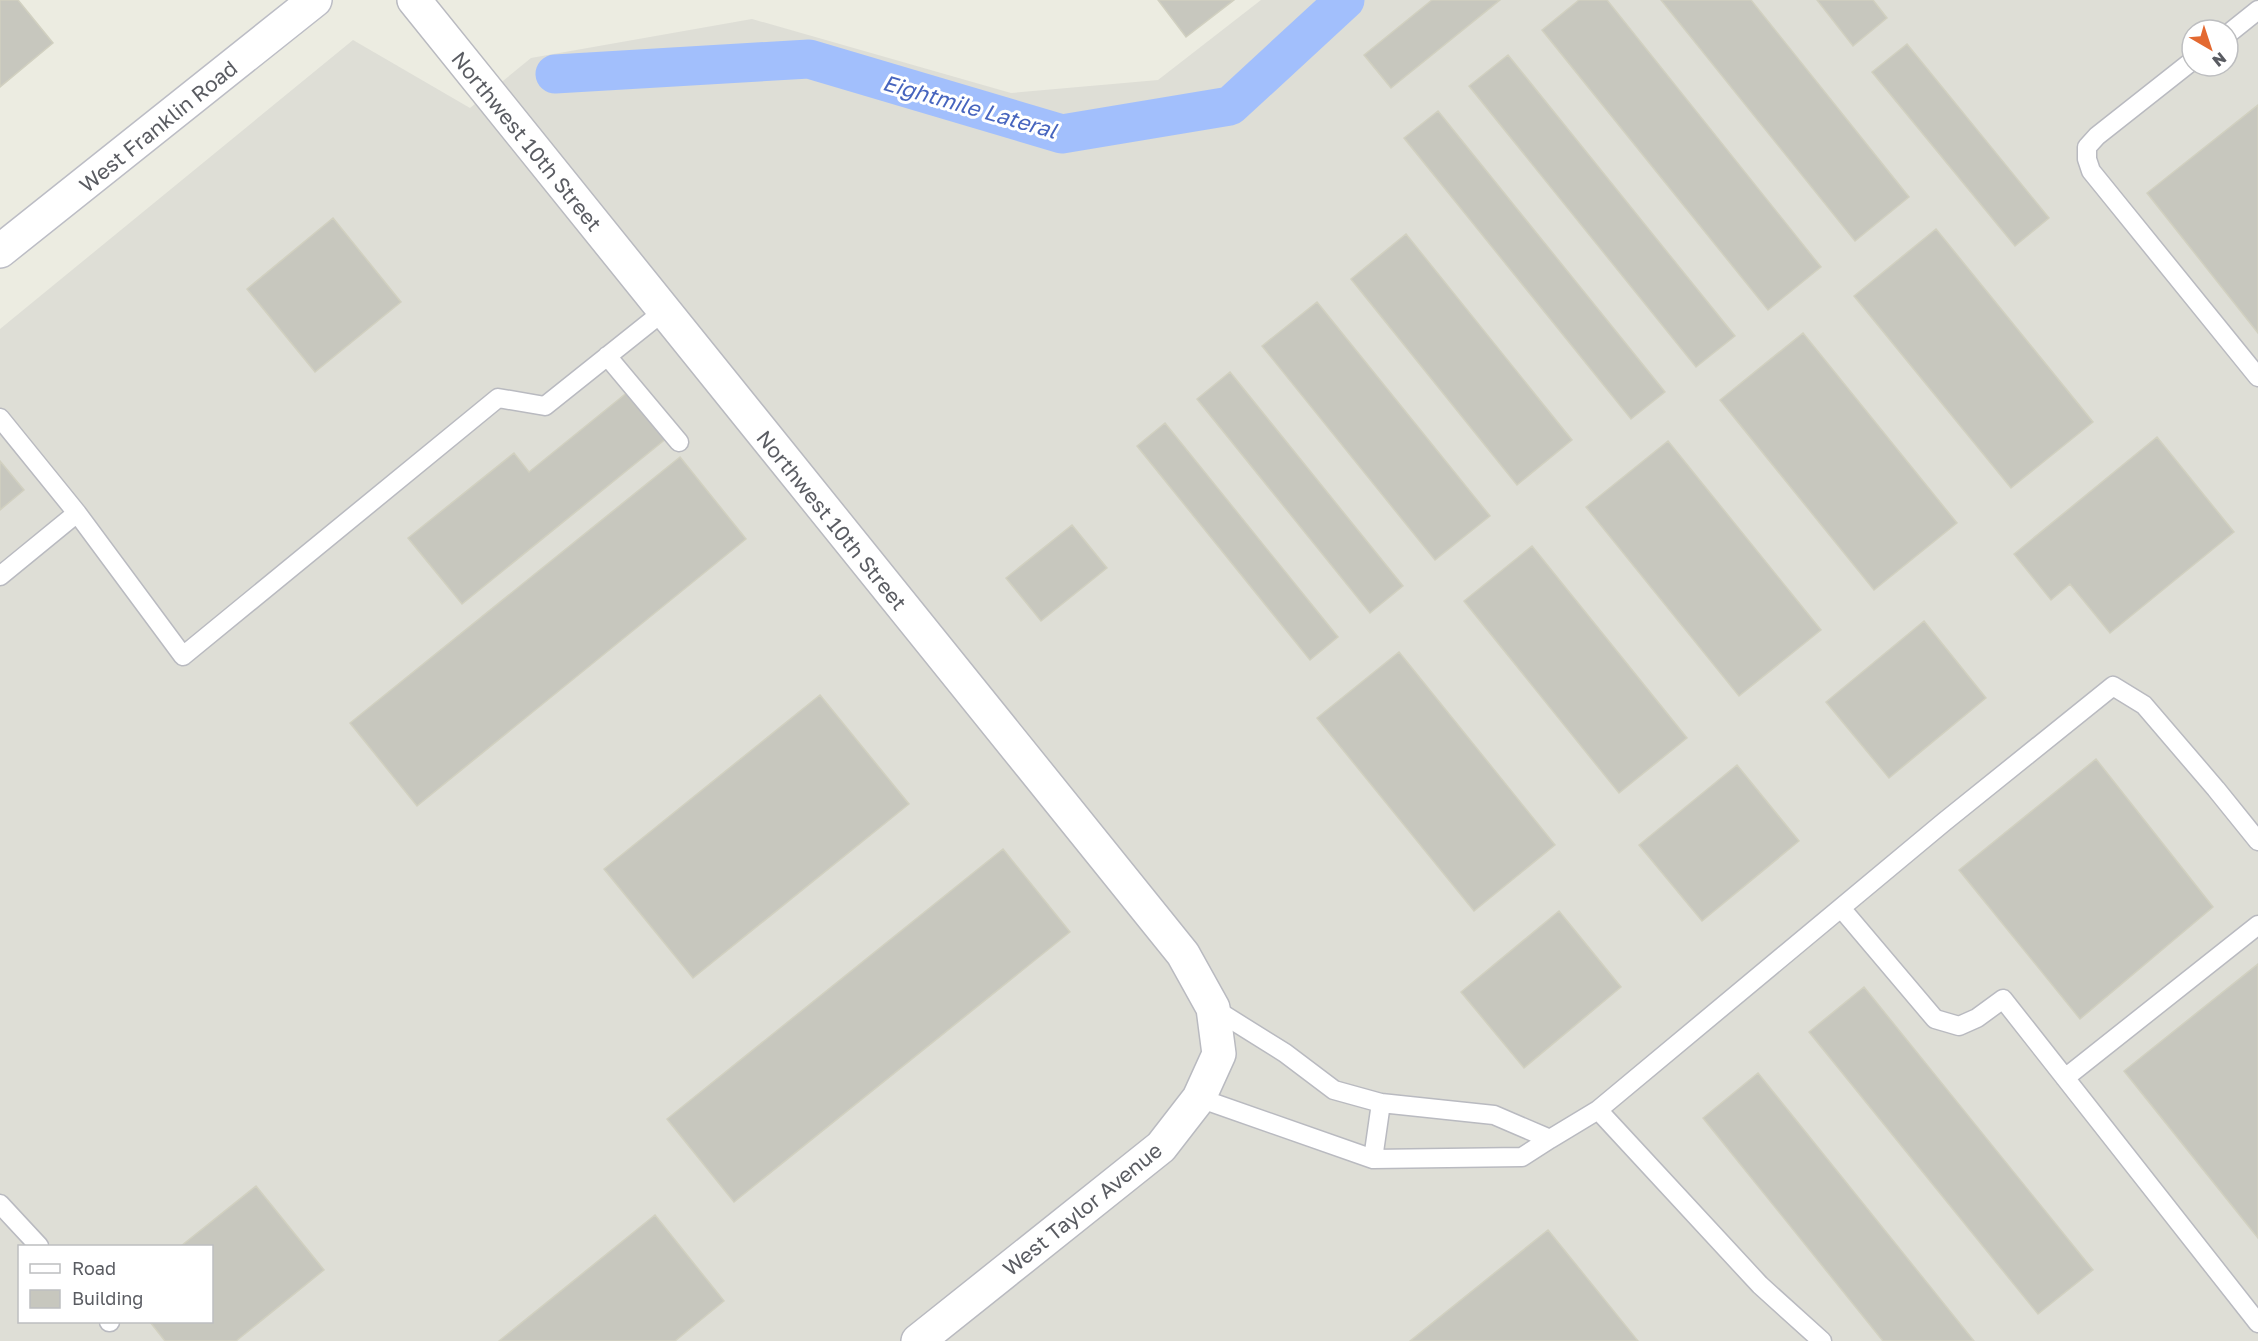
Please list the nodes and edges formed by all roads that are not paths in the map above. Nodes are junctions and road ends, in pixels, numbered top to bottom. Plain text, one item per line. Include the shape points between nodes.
1 (315, 0) edge
2 (414, 0) edge
3 (2258, 10) edge
4 (2240, 24) edge
5 (2180, 70) edge
6 (0, 251) edge
7 (664, 311) junction
8 (607, 356) junction
9 (2258, 377) edge
10 (0, 418) edge
11 (679, 442) dead end
12 (77, 513) junction
13 (0, 576) edge
14 (2258, 841) edge
15 (1841, 908) junction
16 (2258, 925) edge
17 (1214, 1008) junction
18 (1219, 1054) joint
19 (2065, 1078) junction
20 (1199, 1098) junction
21 (1381, 1103) junction
22 (1598, 1110) junction
23 (1550, 1139) junction
24 (1373, 1159) junction
25 (0, 1204) edge
26 (38, 1245) edge
27 (2258, 1323) edge
28 (918, 1341) edge
29 (1822, 1341) edge

1 - 6 street, West Franklin Road
2 - 7 street, Northwest 10th Street
3 - 4 lane
5 - 9 lane via 2097,136 2087,147 2087,159 2091,171
7 - 8 lane
7 - 17 street, Northwest 10th Street via 1183,954
8 - 11 lane
8 - 12 lane via 545,406 498,398 183,656
10 - 12 lane
12 - 13 lane
14 - 15 lane via 2144,705 2113,686
15 - 19 lane via 1935,1019 1959,1026 2003,999
15 - 22 lane
16 - 19 lane
17 - 18 street, Northwest 10th Street
17 - 21 lane via 1334,1090
18 - 20 street, West Taylor Avenue
19 - 27 lane
20 - 24 lane
20 - 28 street, West Taylor Avenue via 1161,1147
21 - 23 lane via 1494,1115
21 - 24 lane
22 - 23 lane
22 - 29 lane via 1760,1285
23 - 24 lane via 1522,1157
25 - 26 lane

